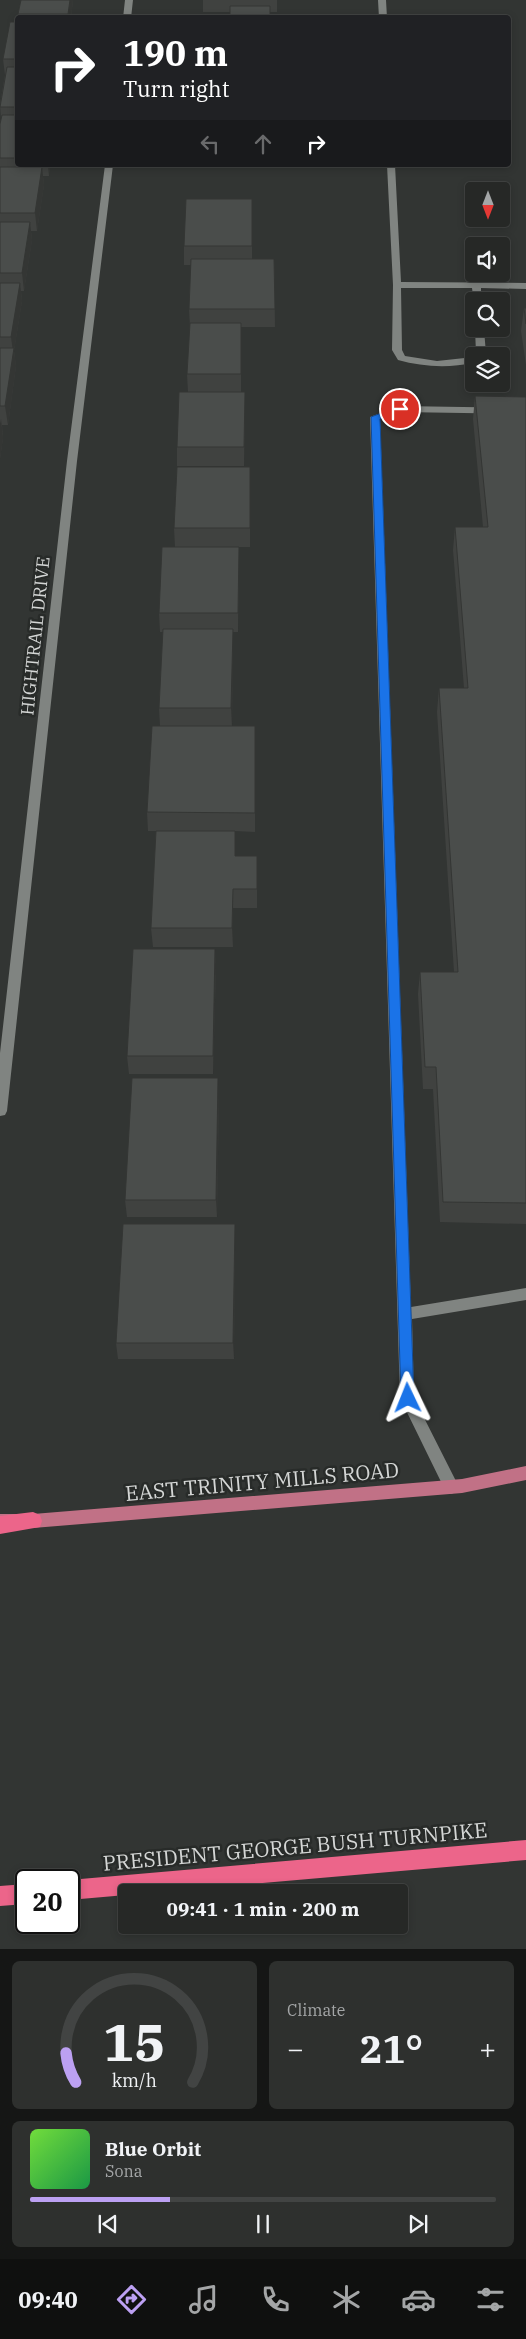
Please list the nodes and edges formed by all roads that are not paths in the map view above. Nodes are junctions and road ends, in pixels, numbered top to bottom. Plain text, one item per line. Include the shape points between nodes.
1 (129, 0) edge
2 (382, 0) edge
3 (127, 15) edge
4 (383, 15) edge
5 (109, 167) edge
6 (391, 167) edge
7 (397, 285) junction
8 (476, 285) junction
9 (526, 286) edge
10 (476, 292) edge
11 (465, 362) edge
12 (526, 410) edge
13 (2, 1073) edge
14 (0, 1112) edge
15 (526, 1294) edge
16 (405, 1314) junction
17 (526, 1473) edge
18 (451, 1487) junction
19 (0, 1521) edge
20 (32, 1521) junction
21 (0, 1525) edge
22 (526, 1850) edge
23 (80, 1889) edge
24 (15, 1895) edge
25 (0, 1896) edge

1 - 3 street
2 - 4 street
5 - 13 street, HIGHTRAIL DRIVE
6 - 7 street
7 - 8 street
7 - 11 street via 397,350 402,358 415,362
8 - 9 street
8 - 10 street
12 - 16 street via 400,409 376,417
13 - 14 street, HIGHTRAIL DRIVE
15 - 16 street
16 - 18 street via 408,1398
17 - 18 main road, EAST TRINITY MILLS ROAD
18 - 20 main road, EAST TRINITY MILLS ROAD
19 - 20 main road, EAST TRINITY MILLS ROAD
20 - 21 highway
22 - 23 highway, PRESIDENT GEORGE BUSH TURNPIKE
24 - 25 highway

